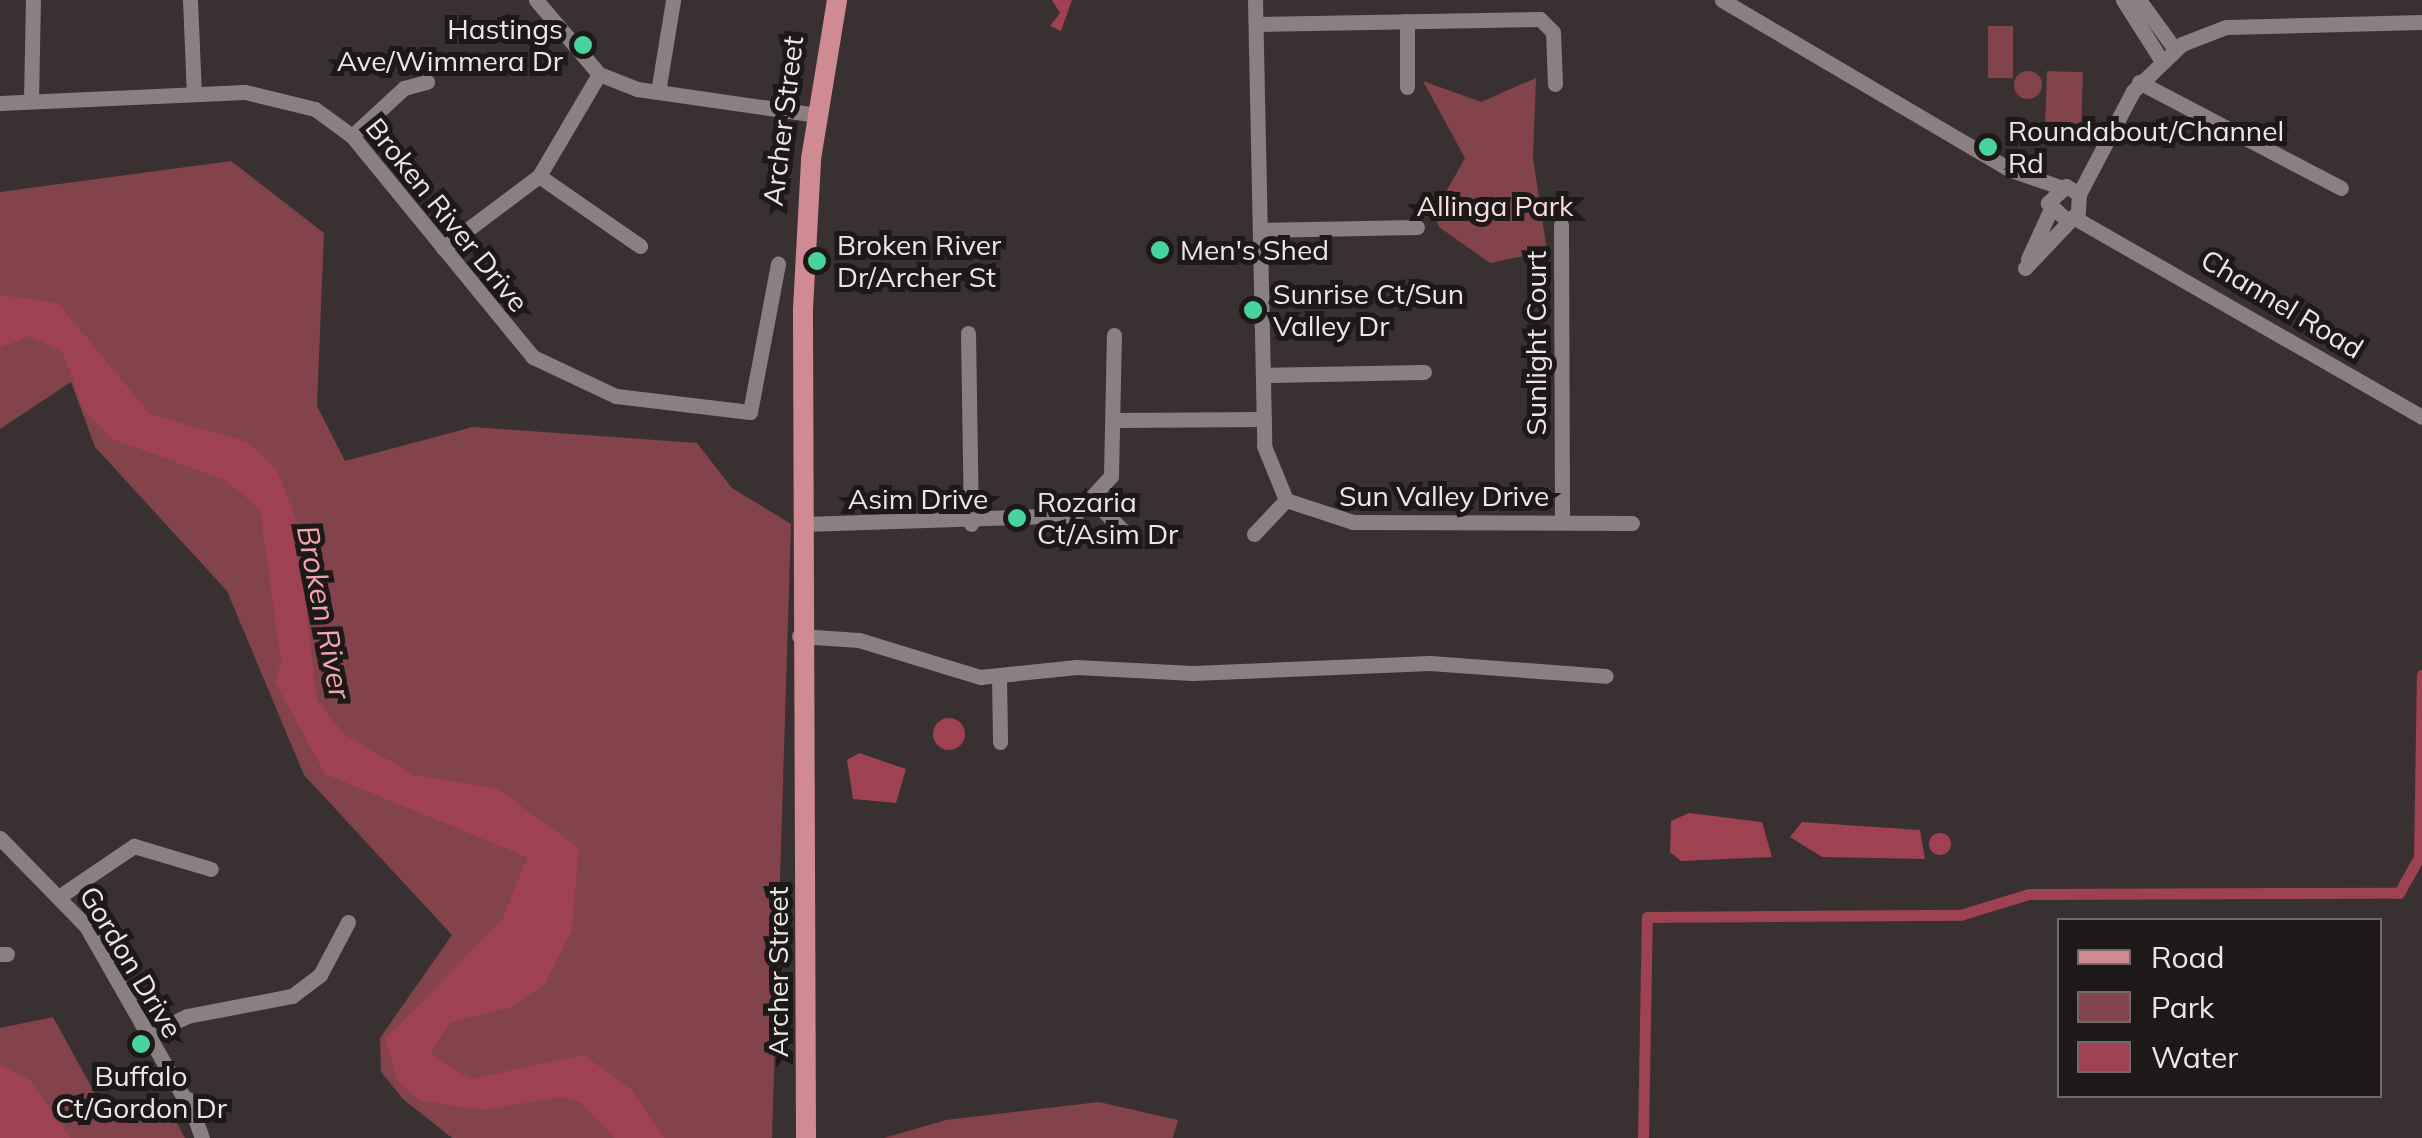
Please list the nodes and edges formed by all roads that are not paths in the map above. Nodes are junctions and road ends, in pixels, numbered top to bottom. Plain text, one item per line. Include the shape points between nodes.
1 (33, 0) edge
2 (190, 0) edge
3 (536, 0) edge
4 (674, 0) edge
5 (826, 0) edge
6 (836, 0) edge
7 (1255, 0) edge
8 (1722, 0) edge
9 (2137, 3) edge
10 (1406, 21) junction
11 (2422, 22) edge
12 (1256, 24) junction
13 (825, 39) junction
14 (2167, 53) junction
15 (599, 74) junction
16 (427, 82) dead end
17 (2140, 82) junction
18 (1555, 84) dead end
19 (1407, 87) dead end
20 (658, 92) junction
21 (194, 94) junction
22 (31, 101) junction
23 (0, 102) edge
24 (812, 114) junction
25 (352, 136) junction
26 (2011, 170) junction
27 (540, 176) junction
28 (2340, 188) dead end
29 (2071, 191) junction
30 (2050, 210) junction
31 (2069, 218) junction
32 (1562, 225) dead end
33 (1417, 228) dead end
34 (1260, 230) junction
35 (2116, 234) junction
36 (640, 246) dead end
37 (444, 248) junction
38 (778, 264) dead end
39 (803, 315) junction
40 (772, 318) junction
41 (968, 333) dead end
42 (1114, 334) dead end
43 (1424, 372) dead end
44 (1263, 376) junction
45 (2422, 417) edge
46 (1264, 419) junction
47 (1116, 420) junction
48 (1286, 500) junction
49 (1095, 502) junction
50 (1562, 522) junction
51 (1632, 522) dead end
52 (971, 524) junction
53 (804, 526) junction
54 (1254, 534) dead end
55 (1128, 536) dead end
56 (804, 637) junction
57 (999, 676) junction
58 (1606, 676) dead end
59 (1000, 742) dead end
60 (0, 838) edge
61 (211, 868) dead end
62 (62, 894) junction
63 (348, 922) dead end
64 (148, 1035) junction
65 (202, 1138) edge
66 (806, 1138) edge

1 - 22 street
2 - 21 street
3 - 15 street
4 - 20 street
5 - 13 main road, Archer Street
6 - 13 main road, Archer Street
7 - 12 street
8 - 26 street, Channel Road
9 - 14 street
10 - 12 street
10 - 18 street via 1545,21
10 - 19 street
11 - 14 street via 2226,27
12 - 34 street
13 - 24 main road, Archer Street
14 - 17 street
15 - 20 street
15 - 27 street
16 - 25 street via 404,88
17 - 28 street
17 - 29 street
20 - 24 street
21 - 22 street, Broken River Drive
21 - 25 street, Broken River Drive via 280,96
22 - 23 street, Broken River Drive
24 - 39 main road, Archer Street
25 - 37 street, Broken River Drive
26 - 29 street, Channel Road
26 - 30 street, Channel Road
27 - 36 street
27 - 37 street
29 - 30 street
29 - 31 street
29 - 35 street, Channel Road
30 - 31 street, Channel Road
30 - 31 street via 2025,268
31 - 35 street, Channel Road
32 - 50 street, Sunlight Court
33 - 34 street
34 - 44 street
35 - 45 street, Channel Road
37 - 40 street, Broken River Drive via 534,358 598,392 746,414 757,402
38 - 40 street
39 - 40 street
39 - 53 main road, Archer Street
41 - 52 street
42 - 47 street
43 - 44 street
44 - 46 street
46 - 47 street
46 - 48 street via 1265,458
47 - 49 street via 1111,476
48 - 50 street, Sun Valley Drive via 1325,520
48 - 54 street
49 - 52 street, Asim Drive via 1062,520
49 - 55 street
50 - 51 street, Sun Valley Drive
52 - 53 street, Asim Drive
53 - 56 main road, Archer Street
56 - 57 street via 859,640 960,676
56 - 66 main road, Archer Street
57 - 58 street via 1174,668 1451,668
57 - 59 street
60 - 62 street, Gordon Drive
61 - 62 street via 134,846
62 - 64 street, Gordon Drive
63 - 64 street via 320,975 292,996 187,1016
64 - 65 street, Gordon Drive

